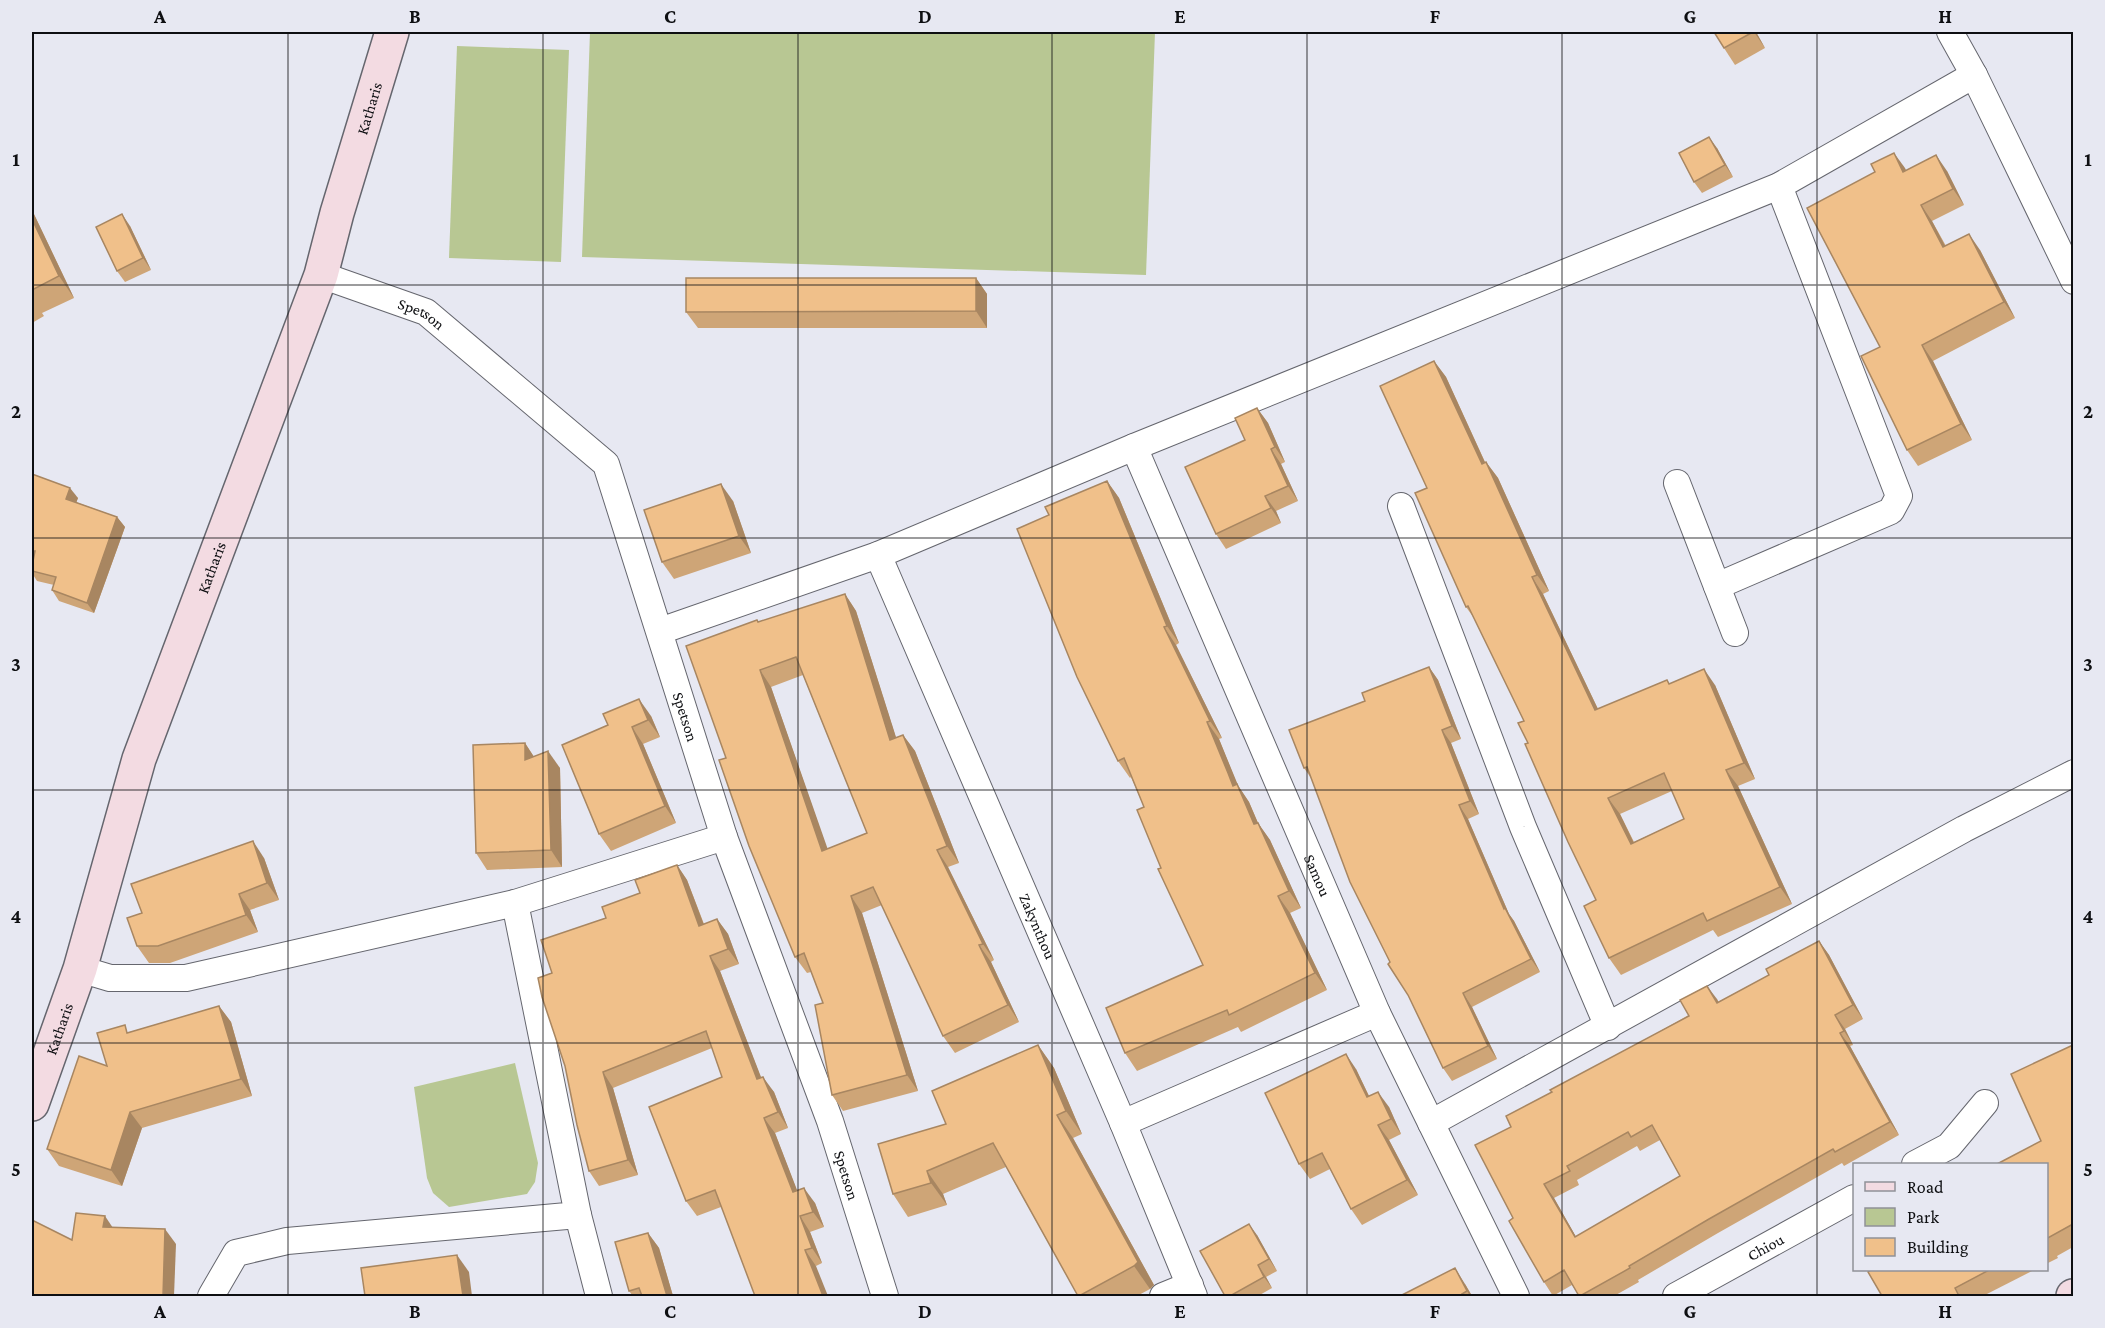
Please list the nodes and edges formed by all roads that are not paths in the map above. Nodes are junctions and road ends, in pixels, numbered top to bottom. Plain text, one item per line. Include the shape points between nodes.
1 (392, 32) edge
2 (1950, 32) edge
3 (1974, 75) junction
4 (1779, 186) junction
5 (321, 275) junction
6 (2073, 281) edge
7 (1134, 447) junction
8 (1677, 483) dead end
9 (1401, 506) dead end
10 (878, 555) junction
11 (1717, 586) junction
12 (660, 631) junction
13 (1735, 633) dead end
14 (2073, 772) edge
15 (724, 837) junction
16 (515, 903) junction
17 (80, 969) junction
18 (1377, 1013) junction
19 (1608, 1027) junction
20 (1985, 1103) dead end
21 (32, 1104) edge
22 (1123, 1123) junction
23 (1431, 1123) junction
24 (1917, 1163) edge
25 (1853, 1199) edge
26 (578, 1215) junction
27 (1192, 1291) edge
28 (211, 1296) edge
29 (599, 1296) edge
30 (885, 1296) edge
31 (1162, 1296) edge
32 (1516, 1296) edge
33 (1676, 1296) edge

1 - 5 street, Katharis
2 - 3 street
3 - 4 street
3 - 6 street
4 - 7 street
4 - 11 street via 1899,496 1891,511
5 - 12 street, Spetson via 426,312 606,464
5 - 17 street, Katharis via 139,759
7 - 10 street
7 - 18 street, Samou
8 - 11 street
9 - 19 street via 1523,827
10 - 12 street
10 - 22 street, Zakynthou
11 - 13 street
12 - 15 street, Spetson
14 - 19 street
15 - 16 street
15 - 30 street, Spetson via 830,1121
16 - 17 street via 186,978 110,978
16 - 26 street
17 - 21 street, Katharis
18 - 22 street
18 - 23 street, Samou
19 - 23 street
20 - 24 street via 1949,1146
22 - 27 street, Zakynthou
23 - 32 street, Samou
25 - 33 street, Chiou
26 - 28 street via 288,1241 236,1253
26 - 29 street
27 - 31 street

